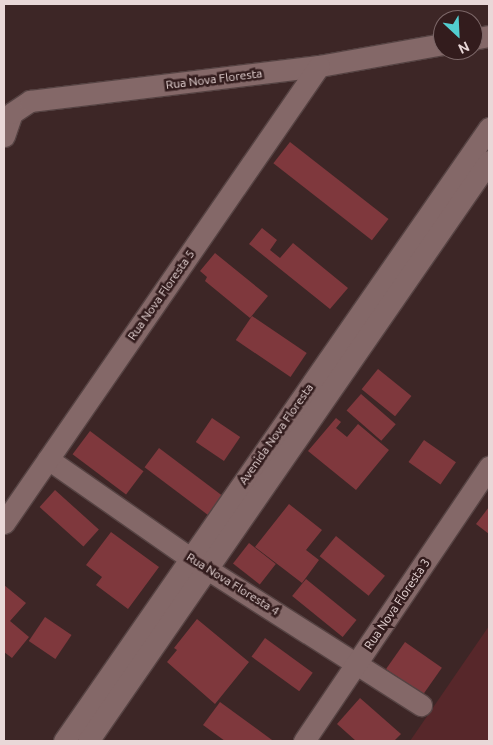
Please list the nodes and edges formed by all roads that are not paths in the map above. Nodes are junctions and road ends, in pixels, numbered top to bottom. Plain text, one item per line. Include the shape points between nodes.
1 (433, 46) edge
2 (318, 66) junction
3 (489, 130) edge
4 (4, 136) edge
5 (489, 161) edge
6 (48, 459) junction
7 (489, 467) edge
8 (4, 523) edge
9 (198, 563) junction
10 (358, 662) junction
11 (421, 705) dead end
12 (64, 741) edge
13 (88, 741) edge
14 (304, 741) edge

1 - 2 street, Rua Nova Floresta
2 - 4 street, Rua Nova Floresta via 30,101 12,113
2 - 6 street, Rua Nova Floresta 5
3 - 9 street, Avenida Nova Floresta
5 - 9 street, Avenida Nova Floresta
6 - 8 street, Rua Nova Floresta 5
6 - 9 street, Rua Nova Floresta 4
7 - 10 street, Rua Nova Floresta 3
9 - 10 street, Rua Nova Floresta 4
9 - 12 street, Avenida Nova Floresta
9 - 13 street, Avenida Nova Floresta
10 - 11 street, Rua Nova Floresta 4
10 - 14 street, Rua Nova Floresta 3

